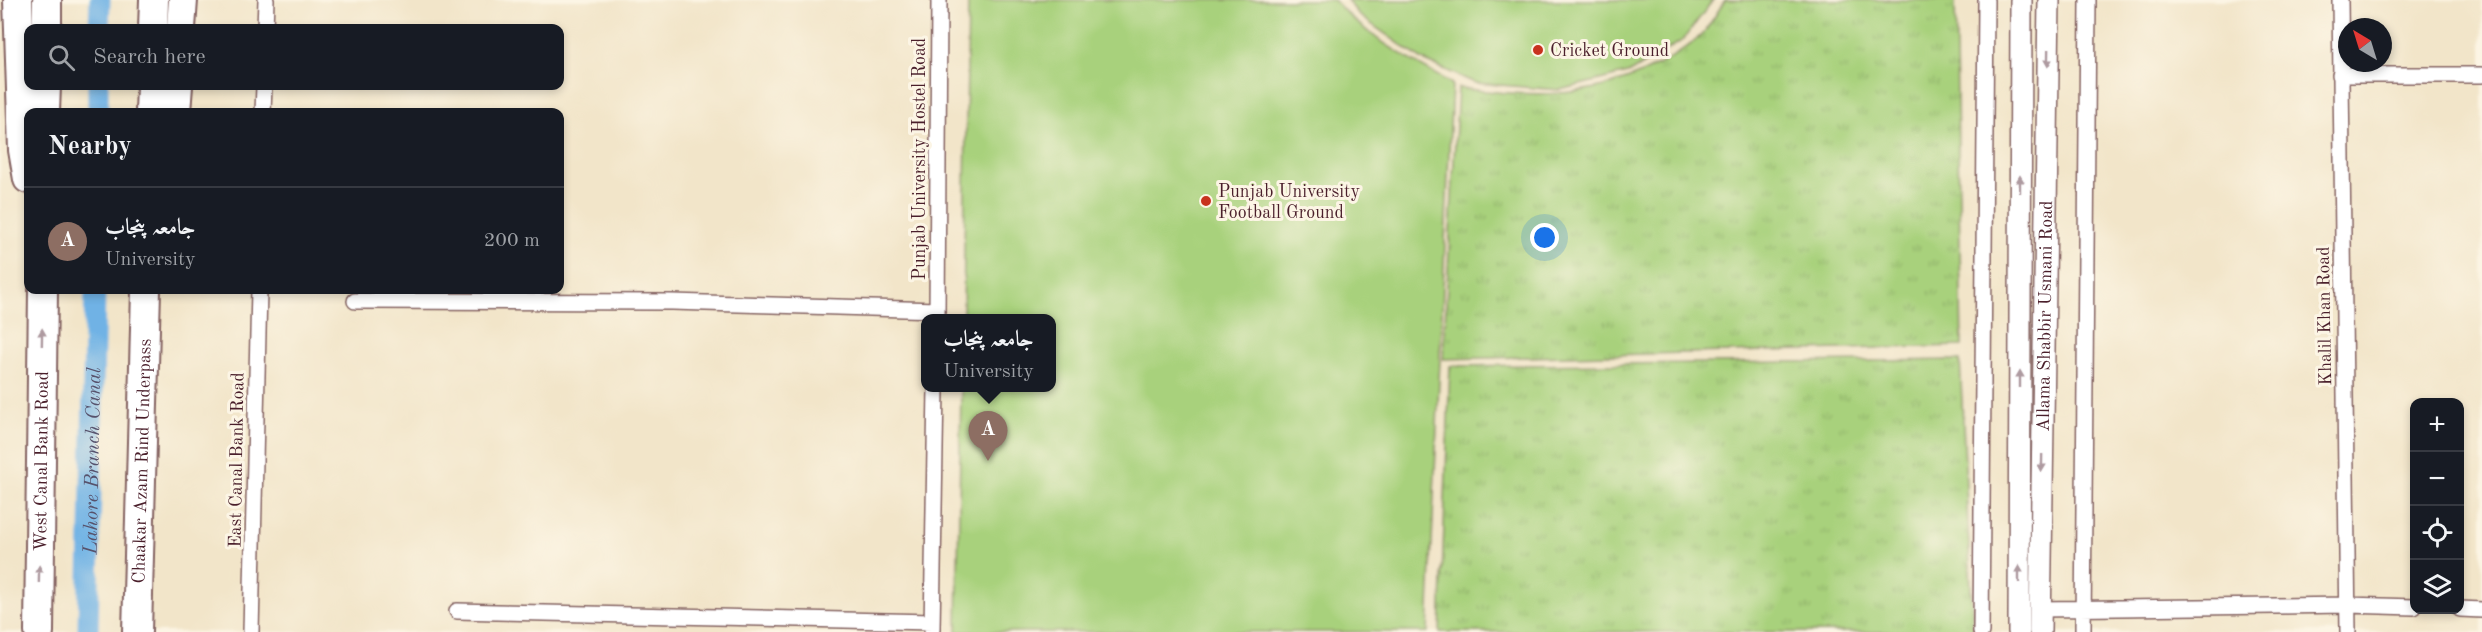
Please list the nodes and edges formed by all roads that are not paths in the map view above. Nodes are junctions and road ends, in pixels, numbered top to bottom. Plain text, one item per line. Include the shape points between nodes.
1 (18, 0) edge
2 (47, 0) edge
3 (154, 0) edge
4 (183, 0) edge
5 (266, 0) edge
6 (939, 0) edge
7 (1986, 0) edge
8 (2021, 0) edge
9 (2049, 0) edge
10 (2088, 0) edge
11 (2340, 0) edge
12 (46, 24) edge
13 (153, 24) edge
14 (181, 24) edge
15 (265, 24) edge
16 (2340, 75) junction
17 (2482, 75) edge
18 (46, 90) edge
19 (151, 90) edge
20 (178, 90) edge
21 (264, 90) edge
22 (45, 108) edge
23 (150, 108) edge
24 (176, 108) edge
25 (263, 108) edge
26 (24, 156) edge
27 (43, 294) edge
28 (146, 294) edge
29 (259, 294) edge
30 (355, 301) dead end
31 (937, 314) edge
32 (936, 392) edge
33 (2348, 605) junction
34 (2410, 607) edge
35 (2040, 609) junction
36 (2082, 609) junction
37 (2464, 609) edge
38 (2482, 610) edge
39 (457, 611) dead end
40 (932, 627) edge
41 (39, 632) edge
42 (137, 632) edge
43 (251, 632) edge
44 (1981, 632) edge
45 (2019, 632) edge
46 (2040, 632) edge
47 (2082, 632) edge
48 (2348, 632) edge

1 - 26 highway
2 - 12 highway
3 - 13 highway
4 - 14 highway
5 - 15 street
6 - 31 street, Punjab University Hostel Road
7 - 44 street
45 -> 8 main road, Allama Shabbir Usmani Road
9 -> 35 main road, Allama Shabbir Usmani Road
10 - 36 street
11 - 16 street, Khalil Khan Road
16 - 17 street
16 - 33 street, Khalil Khan Road
18 - 22 highway
19 - 23 highway
20 - 24 highway
21 - 25 street
41 -> 27 highway, West Canal Bank Road
28 - 42 highway, Chaakar Azam Rind Underpass
29 - 43 street, East Canal Bank Road
30 - 31 street via 672,302
32 - 40 street
33 - 34 street
33 - 36 street
33 - 48 street, Khalil Khan Road
35 - 36 street
35 - 46 main road, Allama Shabbir Usmani Road
36 - 47 street
37 - 38 street
39 - 40 street

